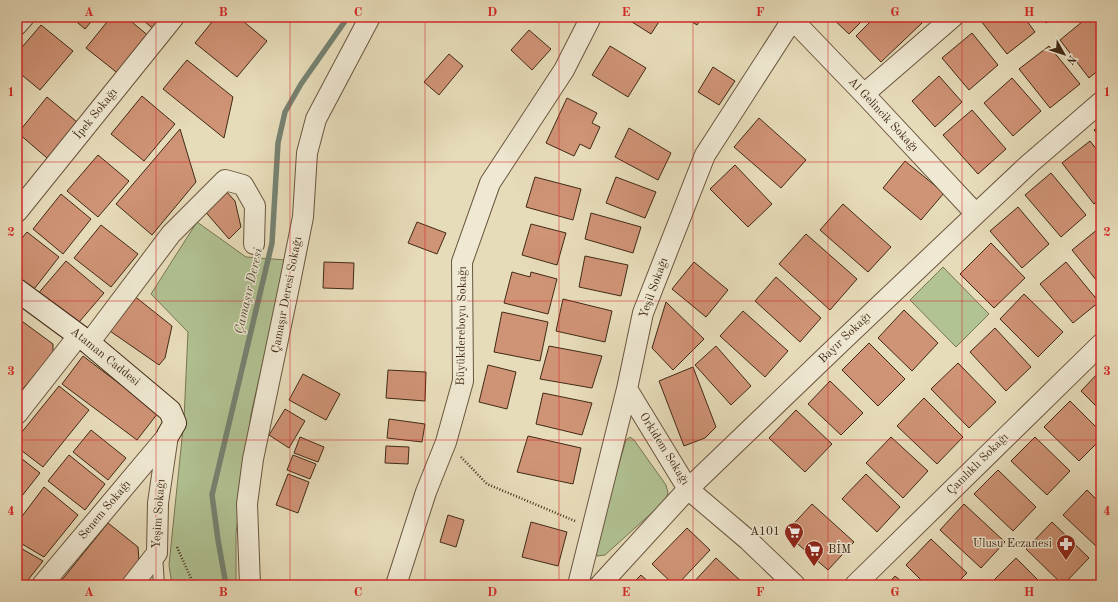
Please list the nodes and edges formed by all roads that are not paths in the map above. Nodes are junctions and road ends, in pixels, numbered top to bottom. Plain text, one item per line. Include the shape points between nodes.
1 (24, 17) edge
2 (174, 17) edge
3 (370, 17) edge
4 (592, 17) edge
5 (953, 17) edge
6 (792, 18) edge
7 (17, 25) edge
8 (864, 94) junction
9 (1101, 102) edge
10 (17, 212) edge
11 (976, 214) junction
12 (254, 244) dead end
13 (17, 290) edge
14 (84, 339) junction
15 (1101, 344) edge
16 (627, 389) junction
17 (17, 414) edge
18 (168, 435) junction
19 (688, 489) junction
20 (157, 553) junction
21 (42, 585) edge
22 (132, 585) edge
23 (159, 585) edge
24 (250, 585) edge
25 (396, 585) edge
26 (578, 585) edge
27 (600, 585) edge
28 (795, 585) edge
29 (855, 585) edge

1 - 7 street
2 - 10 street, İpek Sokağı
3 - 24 street, Çamaşır Deresi Sokağı via 316,119 308,153 303,217 253,459 247,504
4 - 25 street, Büyükdereboyu Sokağı via 564,70 490,183 462,262 463,381 446,442 426,492
5 - 8 street
6 - 8 street, Al Gelincik Sokağı
6 - 16 street, Yeşil Sokağı via 705,155 644,313
8 - 11 street, Al Gelincik Sokağı
9 - 11 street, Bayır Sokağı
11 - 19 street, Bayır Sokağı
12 - 14 street via 255,206 243,185 225,180 171,234
13 - 14 street, Ataman Caddesi
14 - 17 street
14 - 18 street, Ataman Caddesi via 170,411 175,423
15 - 29 street, Çamlıklı Sokağı
16 - 19 street, Orkidem Sokağı
16 - 26 street, Yeşil Sokağı
18 - 20 street, Yeşim Sokağı via 158,503
18 - 21 street, Senem Sokağı
19 - 27 street, Bayır Sokağı
19 - 28 street, Orkidem Sokağı via 748,540
20 - 22 street, Yeşim Sokağı
20 - 23 lane

